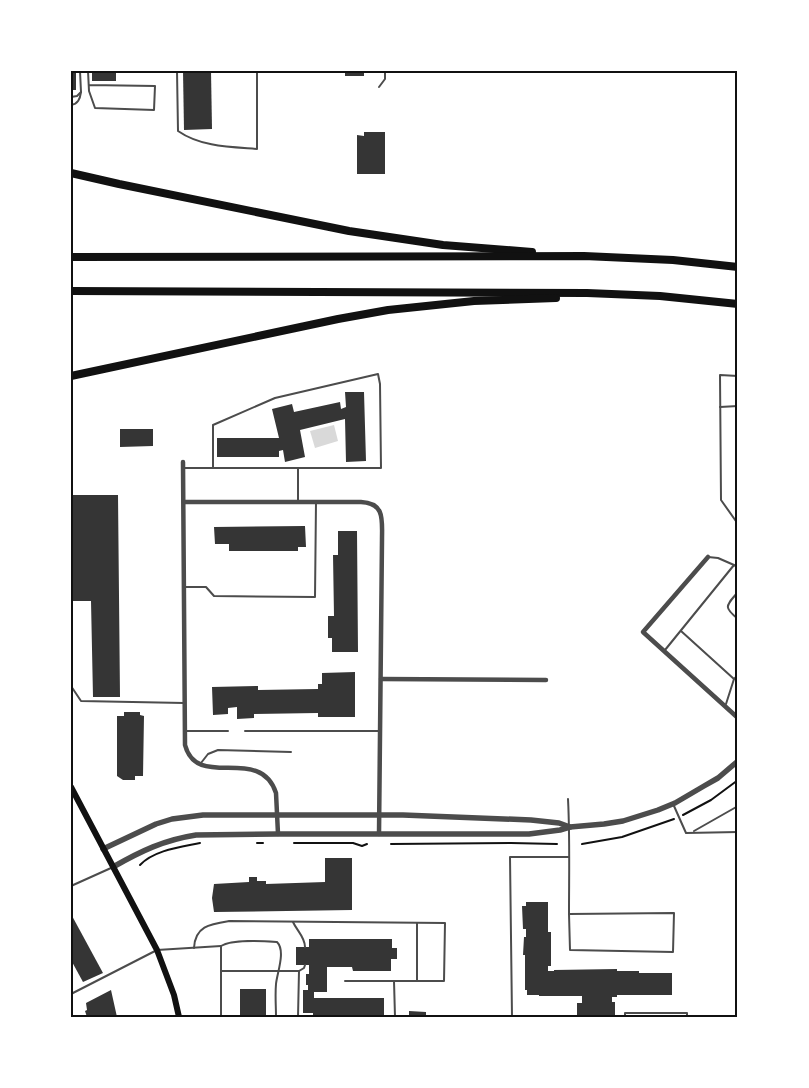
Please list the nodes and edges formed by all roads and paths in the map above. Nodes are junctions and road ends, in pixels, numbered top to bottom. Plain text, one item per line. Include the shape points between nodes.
1 (80, 71) edge
2 (88, 71) edge
3 (177, 71) edge
4 (258, 71) edge
5 (385, 71) edge
6 (89, 85) junction
7 (379, 87) dead end
8 (80, 92) junction
9 (71, 96) edge
10 (71, 105) edge
11 (71, 172) edge
12 (584, 256) junction
13 (71, 257) edge
14 (738, 267) edge
15 (71, 291) edge
16 (628, 294) junction
17 (738, 304) edge
18 (71, 376) edge
19 (738, 376) edge
20 (720, 406) junction
21 (738, 406) edge
22 (183, 462) dead end
23 (184, 468) junction
24 (213, 468) junction
25 (298, 468) junction
26 (184, 502) junction
27 (298, 502) junction
28 (316, 502) junction
29 (738, 523) edge
30 (708, 557) joint
31 (734, 565) junction
32 (738, 568) edge
33 (184, 587) junction
34 (738, 592) edge
35 (738, 619) edge
36 (681, 631) junction
37 (664, 651) junction
38 (738, 675) edge
39 (380, 679) junction
40 (734, 679) junction
41 (546, 680) dead end
42 (71, 686) edge
43 (184, 703) junction
44 (725, 706) junction
45 (738, 718) edge
46 (184, 731) junction
47 (228, 731) dead end
48 (245, 731) dead end
49 (380, 731) junction
50 (291, 752) dead end
51 (738, 761) edge
52 (200, 765) junction
53 (738, 780) edge
54 (71, 787) edge
55 (568, 799) dead end
56 (672, 804) junction
57 (738, 806) edge
58 (379, 814) junction
59 (278, 815) junction
60 (679, 817) junction
61 (570, 827) junction
62 (692, 832) junction
63 (738, 832) edge
64 (278, 834) junction
65 (379, 834) junction
66 (200, 843) dead end
67 (254, 843) dead end
68 (263, 843) dead end
69 (294, 843) dead end
70 (367, 844) dead end
71 (391, 844) dead end
72 (557, 844) dead end
73 (582, 844) dead end
74 (103, 849) junction
75 (569, 857) junction
76 (140, 865) dead end
77 (113, 867) junction
78 (71, 886) edge
79 (569, 914) junction
80 (293, 922) junction
81 (417, 923) junction
82 (220, 946) junction
83 (305, 947) dead end
84 (194, 948) junction
85 (157, 950) junction
86 (305, 966) dead end
87 (279, 970) junction
88 (221, 971) junction
89 (299, 971) junction
90 (345, 981) dead end
91 (394, 981) junction
92 (417, 981) junction
93 (71, 994) edge
94 (179, 1017) edge
95 (221, 1017) edge
96 (276, 1017) edge
97 (298, 1017) edge
98 (395, 1017) edge
99 (512, 1017) edge
100 (625, 1017) edge
101 (687, 1017) edge

1 - 8 lane
2 - 6 lane
3 - 4 lane via 178,131 188,138 221,146 258,149
5 - 7 lane via 385,79
6 - 6 lane via 95,108 154,110 155,86
8 - 9 lane
8 - 10 lane via 76,104
11 - 12 highway via 359,233 443,245
12 - 13 highway
12 - 14 highway
15 - 16 highway
16 - 17 highway
16 - 18 highway via 388,310
19 - 20 lane via 720,375
20 - 21 lane
20 - 29 lane via 721,500
22 - 23 street
23 - 24 lane
23 - 26 street
24 - 25 lane
24 - 25 lane via 213,424 275,398 378,374 381,468
25 - 27 lane
26 - 27 street
26 - 33 street
27 - 28 street
28 - 33 lane via 315,597 214,596 206,587
28 - 39 street via 369,502 379,511 382,522
30 - 31 lane
30 - 37 street via 643,632
31 - 32 lane
31 - 36 lane
33 - 43 street
34 - 35 lane via 727,609
36 - 37 lane
36 - 40 lane
37 - 44 street
38 - 40 lane
39 - 41 street
39 - 49 street
40 - 44 lane
42 - 43 lane via 81,701
43 - 46 street
44 - 45 street
46 - 47 lane
46 - 52 street via 187,752
48 - 49 lane
49 - 58 street
50 - 52 lane via 218,750 208,754
51 - 56 street via 711,782
52 - 59 street via 243,768 262,773 274,787
53 - 60 path via 711,800
54 - 74 main road
55 - 61 lane
56 - 60 lane
56 - 61 street via 623,821
57 - 62 lane
58 - 59 street
58 - 61 street via 530,820
58 - 65 street
59 - 64 street
59 - 74 street via 187,816 143,829
60 - 62 lane via 686,833
60 - 73 path via 622,837
61 - 65 street via 529,834
61 - 75 lane
62 - 63 lane
64 - 65 street
64 - 77 street via 183,837 147,849
66 - 76 path via 162,853
67 - 68 path
69 - 70 path
71 - 72 path
74 - 77 main road
75 - 79 lane
75 - 99 lane via 510,857
77 - 78 lane
77 - 85 main road
79 - 79 lane via 674,913 673,952 570,950
80 - 81 lane
80 - 83 lane via 304,938
80 - 84 lane via 217,922 199,932
81 - 92 lane
81 - 92 lane via 445,923 444,981
82 - 84 lane
82 - 87 lane via 233,942 277,942 281,951
82 - 88 lane
84 - 85 lane
85 - 93 lane
85 - 94 main road
86 - 89 lane
87 - 88 lane
87 - 89 lane
87 - 96 lane
88 - 95 lane
89 - 97 lane
90 - 91 lane
91 - 92 lane
91 - 98 lane
100 - 101 lane via 625,1012 687,1013

